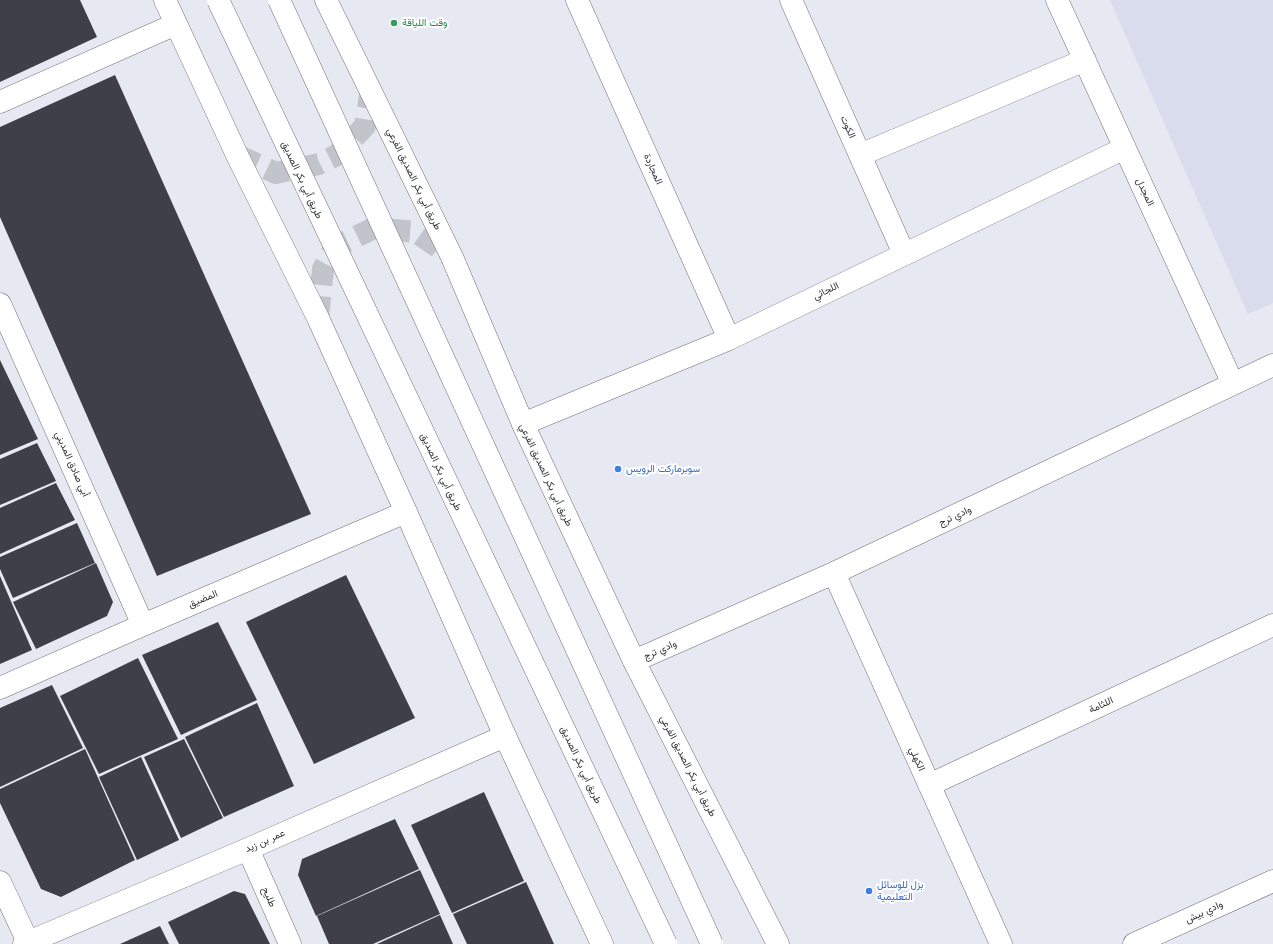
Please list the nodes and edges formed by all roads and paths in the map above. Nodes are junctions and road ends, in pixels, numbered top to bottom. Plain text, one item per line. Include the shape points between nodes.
1 (165, 0) edge
2 (218, 0) edge
3 (279, 0) edge
4 (326, 0) edge
5 (576, 0) edge
6 (791, 0) edge
7 (1058, 0) edge
8 (176, 24) junction
9 (1085, 60) junction
10 (0, 102) edge
11 (1125, 148) junction
12 (860, 155) junction
13 (904, 254) junction
14 (0, 304) edge
15 (729, 339) junction
16 (1273, 365) edge
17 (1233, 384) junction
18 (523, 424) junction
19 (406, 512) junction
20 (834, 573) junction
21 (143, 625) junction
22 (1273, 625) edge
23 (634, 661) junction
24 (0, 688) edge
25 (506, 736) junction
26 (929, 785) junction
27 (248, 849) junction
28 (1273, 881) edge
29 (0, 882) edge
30 (26, 943) edge
31 (290, 944) edge
32 (602, 944) edge
33 (666, 944) edge
34 (712, 944) edge
35 (778, 944) edge
36 (1001, 944) edge
37 (1134, 944) edge

1 - 8 street
2 - 33 street, طريق أبي بكر الصديق, bridge
3 - 34 street, bridge
4 - 18 street, طريق أبي بكر الصديق الفرعي via 452,257
5 - 15 street, المجاردة
6 - 12 street, الكوت
7 - 9 street, المجدل
8 - 10 street
8 - 19 street via 237,155 318,318
9 - 11 street, المجدل
9 - 12 street
11 - 13 street, اللجائي
11 - 17 street, المجدل
12 - 13 street, الكوت
13 - 15 street, اللجائي
14 - 21 street, أبي صادق المديني
15 - 18 street, اللجائي
16 - 17 street, وادي ترج
17 - 20 street, وادي ترج
18 - 23 street, طريق أبي بكر الصديق الفرعي
19 - 21 street, المضيق
19 - 25 street
20 - 23 street, وادي ترج
20 - 26 street, الكهلي
21 - 24 street, المضيق
22 - 26 street, اللثامة
23 - 35 street, طريق أبي بكر الصديق الفرعي
25 - 27 street, عمر بن زيد
25 - 32 street
26 - 36 street, الكهلي
27 - 30 street, عمر بن زيد
27 - 31 street, طليح
28 - 37 street, وادي بيش
29 - 30 street

